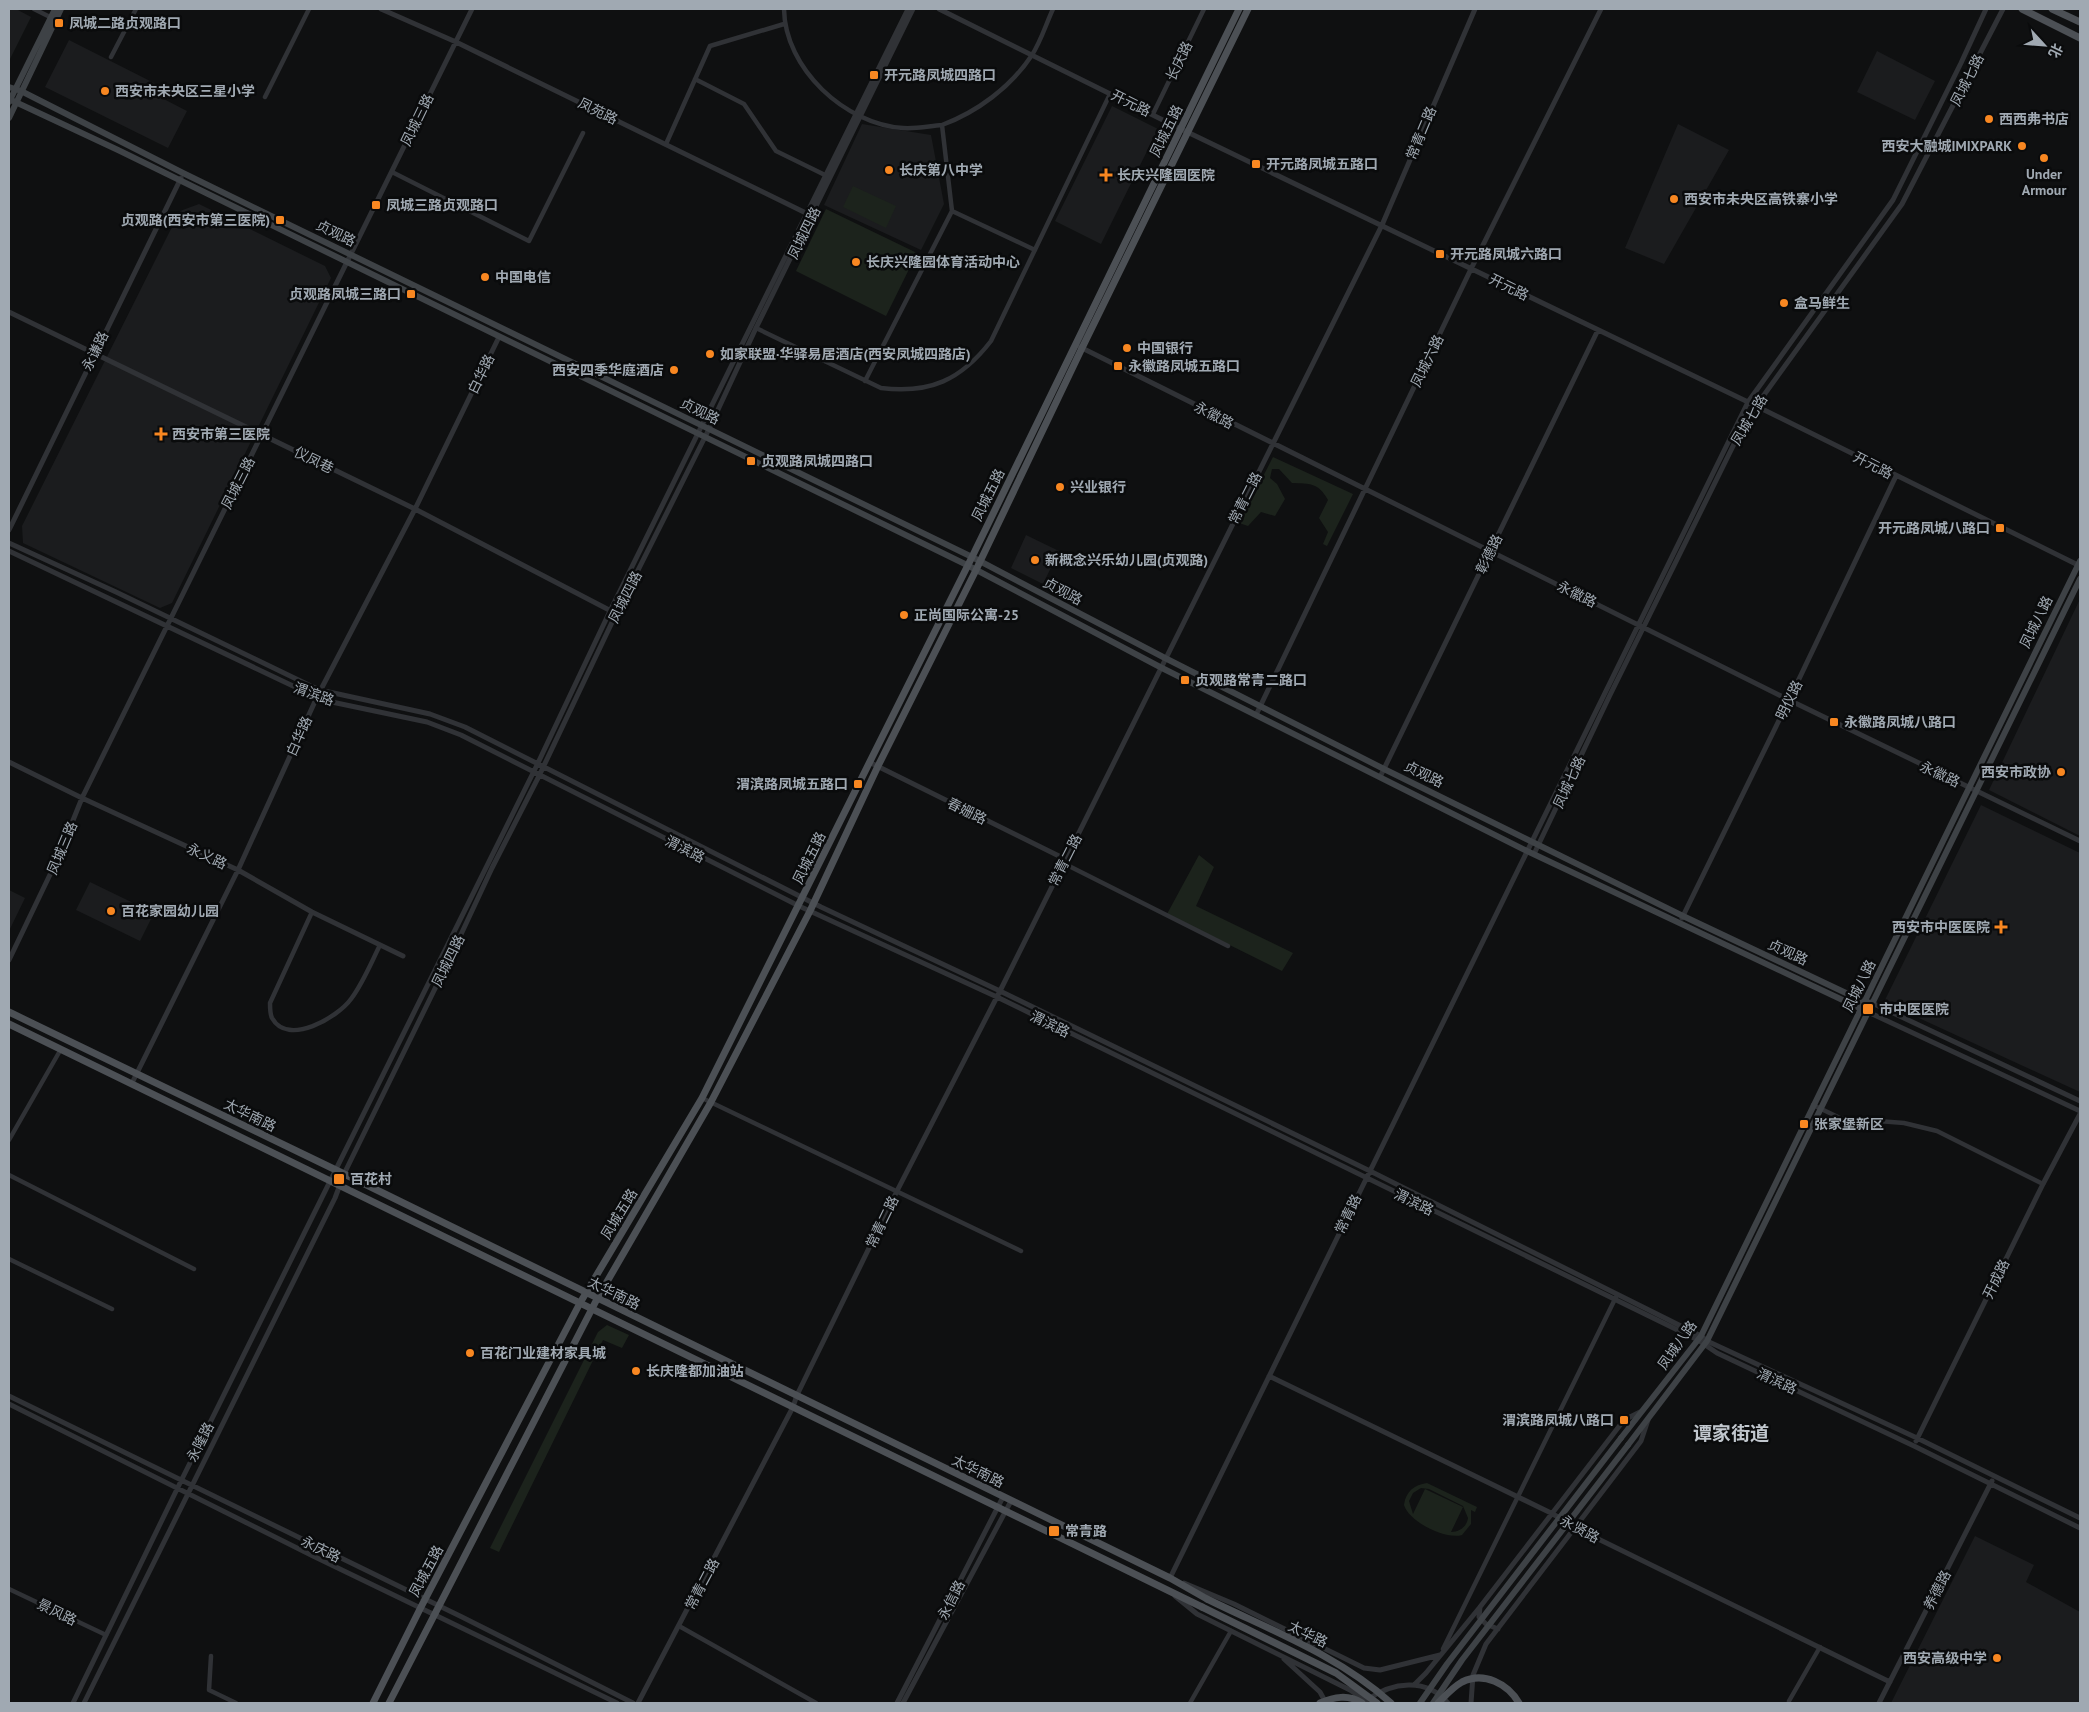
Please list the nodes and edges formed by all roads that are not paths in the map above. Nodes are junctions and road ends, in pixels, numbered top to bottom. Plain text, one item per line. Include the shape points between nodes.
1 (34, 9) edge
2 (54, 9) edge
3 (61, 9) edge
4 (136, 9) edge
5 (309, 9) edge
6 (381, 9) edge
7 (472, 9) edge
8 (784, 9) edge
9 (908, 9) edge
10 (913, 9) edge
11 (939, 9) edge
12 (1053, 9) edge
13 (1204, 9) edge
14 (1240, 9) edge
15 (1248, 9) edge
16 (1475, 9) edge
17 (1601, 9) edge
18 (1986, 9) edge
19 (2003, 9) edge
20 (2022, 9) edge
21 (2052, 9) edge
22 (50, 17) junction
23 (2080, 22) edge
24 (784, 24) junction
25 (2080, 38) edge
26 (456, 42) junction
27 (1032, 54) junction
28 (112, 57) dead end
29 (695, 79) junction
30 (15, 89) edge
31 (1110, 94) junction
32 (265, 97) dead end
33 (11, 101) edge
34 (1153, 114) junction
35 (858, 115) junction
36 (9, 118) edge
37 (942, 125) junction
38 (1181, 129) junction
39 (1188, 132) junction
40 (583, 133) dead end
41 (666, 144) junction
42 (392, 172) junction
43 (183, 173) junction
44 (825, 175) junction
45 (180, 180) junction
46 (952, 211) junction
47 (810, 215) junction
48 (1382, 225) junction
49 (1035, 250) junction
50 (351, 254) junction
51 (346, 262) junction
52 (1471, 269) junction
53 (9, 312) edge
54 (756, 328) junction
55 (1598, 330) junction
56 (499, 337) junction
57 (1078, 347) junction
58 (94, 354) junction
59 (865, 380) junction
60 (1748, 402) junction
61 (1756, 406) junction
62 (702, 425) junction
63 (710, 429) junction
64 (698, 434) junction
65 (263, 435) junction
66 (705, 438) junction
67 (1272, 444) junction
68 (1896, 476) junction
69 (1366, 490) junction
70 (414, 508) junction
71 (9, 530) edge
72 (9, 544) edge
73 (9, 551) edge
74 (1490, 551) junction
75 (972, 557) junction
76 (979, 561) junction
77 (967, 565) junction
78 (2080, 566) edge
79 (976, 570) junction
80 (2080, 580) edge
81 (613, 612) junction
82 (170, 618) junction
83 (166, 626) junction
84 (1642, 626) junction
85 (1165, 658) junction
86 (1160, 667) junction
87 (321, 690) junction
88 (317, 697) junction
89 (1789, 700) junction
90 (1260, 706) junction
91 (1256, 715) junction
92 (9, 762) edge
93 (869, 762) junction
94 (540, 766) junction
95 (878, 766) junction
96 (1384, 769) junction
97 (533, 772) junction
98 (539, 776) junction
99 (1380, 777) junction
100 (1973, 789) junction
101 (82, 798) junction
102 (2080, 841) edge
103 (1536, 843) junction
104 (1531, 853) junction
105 (1064, 861) junction
106 (238, 870) junction
107 (803, 898) junction
108 (814, 903) junction
109 (799, 906) junction
110 (810, 911) junction
111 (312, 912) junction
112 (1683, 916) junction
113 (1680, 923) junction
114 (380, 945) junction
115 (1228, 946) dead end
116 (403, 956) dead end
117 (9, 960) edge
118 (1000, 991) junction
119 (996, 998) junction
120 (1872, 1003) junction
121 (1865, 1008) junction
122 (9, 1012) edge
123 (9, 1024) edge
124 (61, 1048) junction
125 (136, 1074) junction
126 (132, 1084) junction
127 (702, 1098) junction
128 (2080, 1101) edge
129 (711, 1102) junction
130 (1813, 1105) junction
131 (1820, 1109) junction
132 (2080, 1112) edge
133 (9, 1140) edge
134 (336, 1170) junction
135 (1370, 1171) junction
136 (344, 1174) junction
137 (9, 1175) edge
138 (1366, 1178) junction
139 (330, 1182) junction
140 (2043, 1184) junction
141 (340, 1186) junction
142 (897, 1191) junction
143 (1021, 1251) dead end
144 (9, 1259) edge
145 (194, 1269) dead end
146 (586, 1294) junction
147 (1618, 1294) junction
148 (597, 1299) junction
149 (1614, 1300) junction
150 (580, 1303) junction
151 (112, 1309) dead end
152 (592, 1309) junction
153 (1700, 1338) junction
154 (1706, 1343) junction
155 (1269, 1376) junction
156 (797, 1395) junction
157 (9, 1396) edge
158 (9, 1404) edge
159 (793, 1407) junction
160 (1642, 1411) junction
161 (1649, 1419) junction
162 (1917, 1438) junction
163 (1914, 1446) junction
164 (1994, 1476) junction
165 (181, 1481) junction
166 (1991, 1484) junction
167 (191, 1486) junction
168 (177, 1488) junction
169 (187, 1493) junction
170 (1003, 1497) junction
171 (1517, 1497) junction
172 (1011, 1501) junction
173 (998, 1507) junction
174 (1006, 1511) junction
175 (1551, 1513) junction
176 (2080, 1518) edge
177 (1576, 1526) junction
178 (2080, 1528) edge
179 (1170, 1578) junction
180 (9, 1588) edge
181 (1165, 1588) junction
182 (1207, 1599) joint
183 (426, 1600) junction
184 (421, 1607) junction
185 (1202, 1607) joint
186 (1480, 1607) junction
187 (440, 1608) junction
188 (436, 1615) junction
189 (679, 1626) junction
190 (1498, 1629) junction
191 (1231, 1631) junction
192 (106, 1635) junction
193 (1820, 1647) junction
194 (1269, 1649) junction
195 (211, 1656) dead end
196 (1440, 1656) junction
197 (1890, 1682) junction
198 (1414, 1685) junction
199 (1788, 1701) dead end
200 (73, 1703) edge
201 (84, 1703) edge
202 (236, 1703) edge
203 (373, 1703) edge
204 (390, 1703) edge
205 (617, 1703) edge
206 (633, 1703) edge
207 (638, 1703) edge
208 (816, 1703) edge
209 (897, 1703) edge
210 (903, 1703) edge
211 (1190, 1703) edge
212 (1320, 1703) edge
213 (1326, 1703) edge
214 (1364, 1703) edge
215 (1377, 1703) edge
216 (1391, 1703) edge
217 (1420, 1703) edge
218 (1433, 1703) edge
219 (1438, 1703) edge
220 (1448, 1703) edge
221 (1471, 1703) edge
222 (1519, 1703) edge
223 (1880, 1703) edge

1 - 22 street
2 - 22 main road
3 - 30 main road
4 - 28 street
5 - 32 street
6 - 26 street, 凤苑路
7 - 26 street, 凤城三路
8 - 24 street
9 - 35 street, 凤城四路
10 - 35 street, 凤城四路
11 - 27 street, 开元路
12 - 27 street
13 - 34 street, 长庆路
14 - 38 main road, 凤城五路
15 - 39 main road, 凤城五路
16 - 48 street, 常青二路
17 - 52 street, 凤城六路
18 - 60 street, 凤城七路 via 1893,200
19 - 61 street, 凤城七路 via 1902,204
20 - 25 main road
21 - 23 main road
22 - 30 main road
24 - 29 street via 710,46
24 - 35 street via 799,58 819,88
26 - 41 street, 凤苑路
26 - 42 street, 凤城三路
27 - 31 street, 开元路
27 - 37 street via 991,99
29 - 41 street
29 - 44 street via 744,104 776,151
30 - 33 main road
30 - 43 main road, 贞观路
31 - 34 street, 开元路
31 - 49 street
33 - 36 main road
33 - 45 main road, 贞观路
34 - 38 street, 开元路
35 - 37 street via 904,128
35 - 44 street, 凤城四路
35 - 47 street, 凤城四路
37 - 46 street
38 - 39 street, 开元路
38 - 57 main road, 凤城五路
39 - 48 street, 开元路
39 - 57 main road, 凤城五路
40 - 42 street via 529,241
41 - 47 street, 凤苑路
42 - 50 street, 凤城三路
43 - 45 street, 永谦路
43 - 50 main road, 贞观路
44 - 47 street, 凤城四路
45 - 51 main road, 贞观路
45 - 58 street, 永谦路
46 - 49 street
46 - 59 street
47 - 54 street, 凤城四路
47 - 62 street, 凤城四路
48 - 52 street, 开元路
48 - 67 street, 常青二路
49 - 59 street via 991,341 962,372 933,385 902,391 881,388
50 - 51 street, 凤城三路
50 - 62 main road, 贞观路
51 - 56 main road, 贞观路
51 - 65 street, 凤城三路
52 - 55 street, 开元路
52 - 69 street, 凤城六路
53 - 58 street, 仪凤巷
54 - 59 street
54 - 63 street, 凤城四路
55 - 60 street, 开元路
55 - 74 street, 彰德路
56 - 64 main road, 贞观路
56 - 70 street, 白华路
57 - 67 street, 永徽路
57 - 75 main road, 凤城五路
57 - 76 main road, 凤城五路
58 - 65 street, 仪凤巷
58 - 71 street, 永谦路
60 - 61 street, 开元路
60 - 84 street, 凤城七路
61 - 68 street, 开元路
61 - 84 street, 凤城七路
62 - 63 main road, 贞观路
62 - 64 street, 凤城四路
63 - 66 street, 凤城四路
63 - 75 main road, 贞观路
64 - 66 main road, 贞观路
64 - 81 street, 凤城四路
65 - 70 street, 仪凤巷
65 - 82 street, 凤城三路
66 - 77 main road, 贞观路
66 - 81 street, 凤城四路
67 - 69 street, 永徽路
67 - 85 street, 常青二路
68 - 78 street, 开元路
68 - 89 street, 明仪路
69 - 74 street, 永徽路
69 - 90 street, 凤城六路
70 - 81 street, 仪凤巷
70 - 87 street, 白华路
72 - 82 street, 渭滨路
73 - 83 street, 渭滨路
74 - 84 street, 永徽路
74 - 96 street, 彰德路
75 - 76 main road, 贞观路
75 - 77 main road, 凤城五路
76 - 79 main road, 凤城五路
76 - 85 main road, 贞观路
77 - 79 main road, 贞观路
77 - 93 main road, 凤城五路
78 - 100 main road, 凤城八路
79 - 86 main road, 贞观路
79 - 95 main road, 凤城五路
80 - 100 main road, 凤城八路
81 - 94 street, 凤城四路
82 - 83 street, 凤城三路
82 - 87 street, 渭滨路
83 - 88 street, 渭滨路
83 - 101 street, 凤城三路
84 - 89 street, 永徽路
84 - 103 street, 凤城七路
85 - 86 street, 常青二路
85 - 90 main road, 贞观路
86 - 91 main road, 贞观路
86 - 105 street, 常青二路
87 - 88 street, 白华路
87 - 94 street, 渭滨路 via 430,714 465,727
88 - 97 street, 渭滨路 via 427,722 461,735
88 - 106 street, 白华路
89 - 100 street, 永徽路
89 - 112 street, 明仪路
90 - 91 street, 凤城六路
90 - 96 main road, 贞观路
91 - 99 main road, 贞观路
92 - 101 street, 永义路
93 - 95 street, 春姗路
93 - 107 main road, 凤城五路
94 - 97 street, 凤城四路
94 - 98 street, 凤城四路
94 - 107 street, 渭滨路
95 - 105 street, 春姗路
95 - 108 main road, 凤城五路
96 - 99 street, 彰德路
96 - 103 main road, 贞观路
97 - 98 street, 渭滨路
97 - 134 street, 凤城四路
98 - 109 street, 渭滨路
98 - 136 street, 凤城四路
99 - 104 main road, 贞观路
100 - 102 street, 永徽路
100 - 120 main road, 凤城八路
100 - 121 main road, 凤城八路
101 - 106 street, 永义路
101 - 117 street, 凤城三路 via 57,860
103 - 104 street, 凤城七路
103 - 112 main road, 贞观路
104 - 113 main road, 贞观路
104 - 135 street, 常青路
105 - 115 street
105 - 118 street, 常青二路
106 - 111 street, 永义路
106 - 125 street, 白华路
107 - 108 street, 渭滨路
107 - 109 main road, 凤城五路
108 - 110 main road, 凤城五路
108 - 118 street, 渭滨路
109 - 110 street, 渭滨路
109 - 127 main road, 凤城五路
110 - 119 street, 渭滨路
110 - 129 main road, 凤城五路
111 - 114 street, 永义路
111 - 114 street via 270,1003 272,1017 285,1029 307,1029 338,1012 350,1000
112 - 113 street, 明仪路
112 - 121 main road, 贞观路
113 - 121 main road, 贞观路
114 - 116 street, 永义路
118 - 119 street, 常青二路
118 - 135 street, 渭滨路
119 - 138 street, 渭滨路
119 - 142 street, 常青二路
120 - 121 main road, 贞观路
120 - 128 street, 贞观路
121 - 130 main road, 凤城八路
121 - 131 main road, 凤城八路
121 - 132 street, 贞观路
122 - 125 main road, 太华南路
123 - 124 main road, 太华南路
124 - 126 main road, 太华南路
124 - 133 street
125 - 126 street, 白华路
125 - 134 main road, 太华南路
126 - 139 main road, 太华南路
127 - 129 street
127 - 146 main road, 凤城五路
129 - 142 street
129 - 148 main road, 凤城五路
130 - 131 street
130 - 153 main road, 凤城八路
131 - 140 street via 1840,1118 1904,1123 1937,1131
131 - 154 main road, 凤城八路
132 - 140 street, 开成路
134 - 136 main road, 太华南路
134 - 139 street, 凤城四路
135 - 138 street, 常青路
135 - 147 street, 渭滨路
136 - 141 street, 凤城四路
136 - 146 main road, 太华南路
137 - 145 street
138 - 149 street, 渭滨路
138 - 155 street, 常青路
139 - 141 main road, 太华南路
139 - 165 street, 永隆路
140 - 162 street, 开成路
141 - 150 main road, 太华南路
141 - 167 street, 永隆路
142 - 143 street
142 - 156 street, 常青二路
144 - 151 street
146 - 148 main road, 太华南路
146 - 150 main road, 凤城五路
147 - 149 street
147 - 153 street, 渭滨路
148 - 152 main road, 凤城五路
148 - 156 main road, 太华南路
149 - 153 street, 渭滨路
149 - 171 street
150 - 152 main road, 太华南路
150 - 183 main road, 凤城五路
152 - 159 main road, 太华南路
152 - 187 main road, 凤城五路
153 - 154 street, 渭滨路
153 - 160 main road, 凤城八路
154 - 161 main road, 凤城八路
154 - 162 street, 渭滨路
154 - 163 street, 渭滨路
155 - 171 street, 永贤路
155 - 179 street, 常青路
156 - 159 street, 常青二路
156 - 170 main road, 太华南路
157 - 165 street, 永庆路
158 - 168 street, 永庆路
159 - 173 main road, 太华南路
159 - 189 street, 常青二路
160 - 175 street, 凤城八路 via 1624,1420
160 - 217 main road, 凤城八路, bridge
161 - 177 street, 凤城八路 via 1641,1441
161 - 218 main road, 凤城八路, bridge
162 - 163 street, 开成路
162 - 164 street, 渭滨路
163 - 166 street, 渭滨路
164 - 166 street, 养德路
164 - 176 street, 渭滨路
165 - 167 street, 永庆路
165 - 168 street, 永隆路
166 - 178 street, 渭滨路
166 - 197 street, 养德路
167 - 169 street, 永隆路
167 - 183 street, 永庆路
168 - 169 street, 永庆路
168 - 192 street, 永隆路
169 - 184 street, 永庆路
169 - 201 street, 永隆路
170 - 172 main road, 太华南路
170 - 173 street, 永信路
171 - 175 street, 永贤路
171 - 196 street
172 - 174 street, 永信路
172 - 179 main road, 太华南路
173 - 174 main road, 太华南路
173 - 209 street, 永信路
174 - 181 main road, 太华南路
174 - 210 street, 永信路
175 - 177 street, 永贤路
175 - 186 street, 凤城八路
177 - 190 street, 凤城八路
177 - 193 street, 永贤路
179 - 182 main road, 太华南路
179 - 196 street via 1234,1604 1364,1668 1380,1670
180 - 192 street, 景风路
181 - 185 main road, 太华南路
181 - 191 street via 1197,1614
182 - 216 main road, 太华路, bridge via 1333,1660 1362,1678
183 - 184 main road, 凤城五路
183 - 187 street, 永庆路
184 - 188 street, 永庆路
184 - 203 main road, 凤城五路
185 - 215 main road, 太华路, bridge via 1336,1673
186 - 190 street via 1479,1617
186 - 196 street, 凤城八路
187 - 188 main road, 凤城五路
187 - 206 street, 永庆路
188 - 204 main road, 凤城五路
188 - 205 street, 永庆路
189 - 207 street, 常青二路
189 - 208 street
190 - 221 street, 凤城八路 via 1486,1644 1474,1675
191 - 194 street
191 - 211 street
192 - 200 street, 永隆路
193 - 197 street, 永贤路
193 - 199 street
194 - 213 street via 1300,1673 1320,1692
194 - 214 street via 1350,1690
195 - 202 street via 209,1690
196 - 198 street, 凤城八路
197 - 223 street, 养德路
198 - 214 street via 1396,1685 1380,1691
198 - 220 street via 1431,1690
212 - 214 main road, bridge via 1334,1697
219 - 222 main road, bridge via 1462,1682 1478,1678 1506,1686

